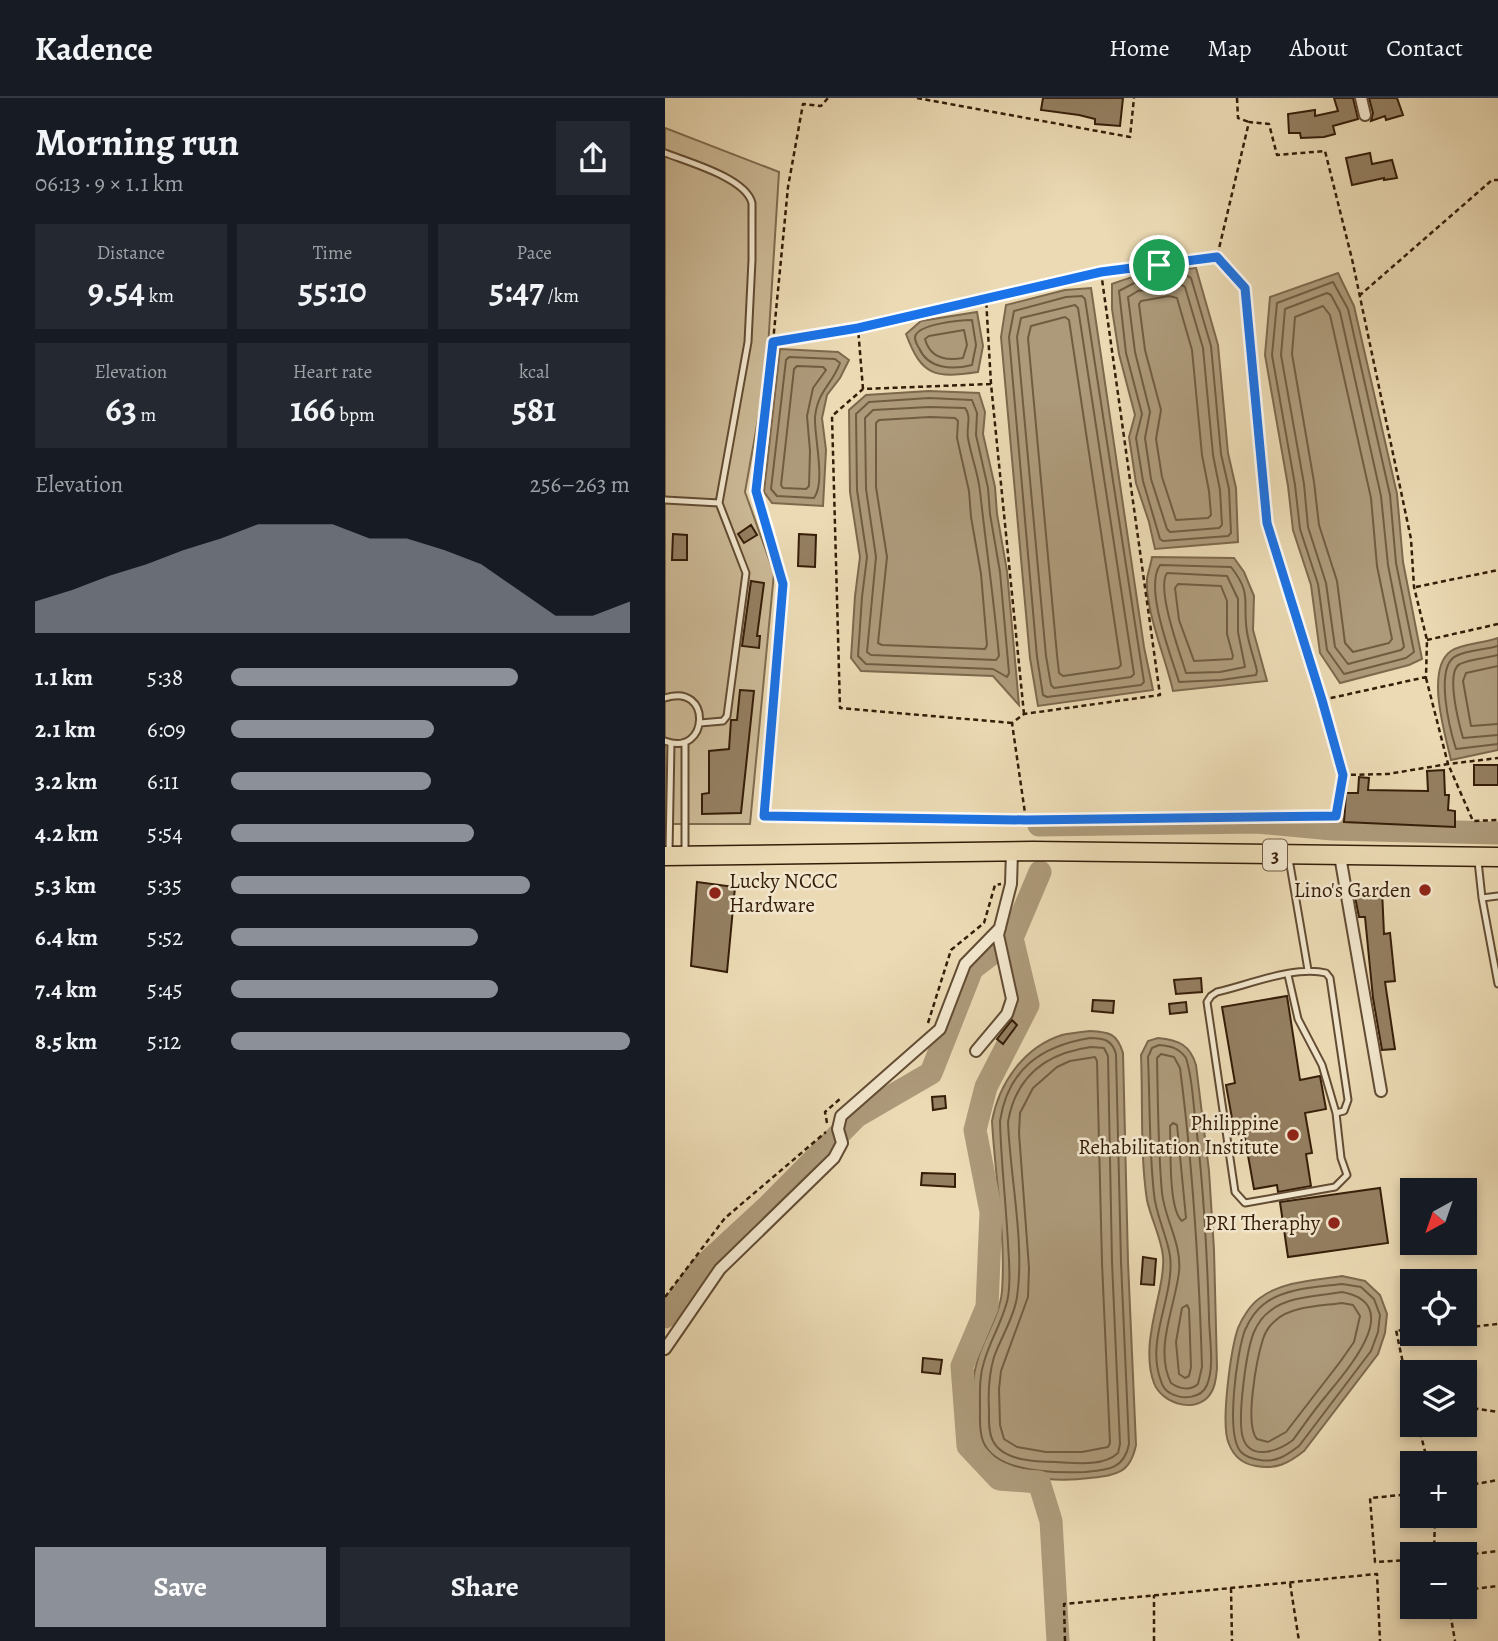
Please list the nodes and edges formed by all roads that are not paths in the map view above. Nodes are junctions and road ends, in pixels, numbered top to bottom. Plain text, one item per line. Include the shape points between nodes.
1 (1361, 98) edge
2 (1365, 115) dead end
3 (665, 153) edge
4 (665, 500) edge
5 (719, 503) junction
6 (665, 698) edge
7 (700, 723) junction
8 (668, 742) edge
9 (685, 742) junction
10 (1012, 851) junction
11 (1289, 855) junction
12 (673, 856) edge
13 (1340, 856) junction
14 (1477, 857) junction
15 (1498, 857) edge
16 (1498, 897) edge
17 (1482, 898) junction
18 (999, 932) junction
19 (1308, 970) junction
20 (1288, 975) junction
21 (1498, 984) edge
22 (976, 1051) dead end
23 (1381, 1091) dead end
24 (1336, 1113) junction
25 (665, 1349) edge

1 - 2 street
3 - 5 lane via 727,178 742,188 752,203 748,342
4 - 5 lane
5 - 7 lane via 746,572 727,716 723,721
6 - 7 lane via 690,699 697,706
7 - 9 lane via 695,735
8 - 9 lane
8 - 12 lane
9 - 12 lane
10 - 11 highway, 3
10 - 12 highway, 3
10 - 18 street via 1011,884
11 - 13 highway, 3
11 - 19 lane
13 - 14 highway, 3
13 - 23 street
14 - 15 highway, 3
14 - 17 lane
16 - 17 lane
17 - 21 lane
18 - 22 street via 1010,1006
18 - 25 street via 965,964 940,1029 841,1116 842,1143 834,1158 720,1269
19 - 20 lane
19 - 24 lane via 1330,978 1348,1100 1344,1111
20 - 24 lane via 1299,1019 1322,1065
20 - 24 lane via 1217,992 1207,1002 1235,1192 1241,1200 1245,1203 1335,1187 1342,1182 1346,1175

